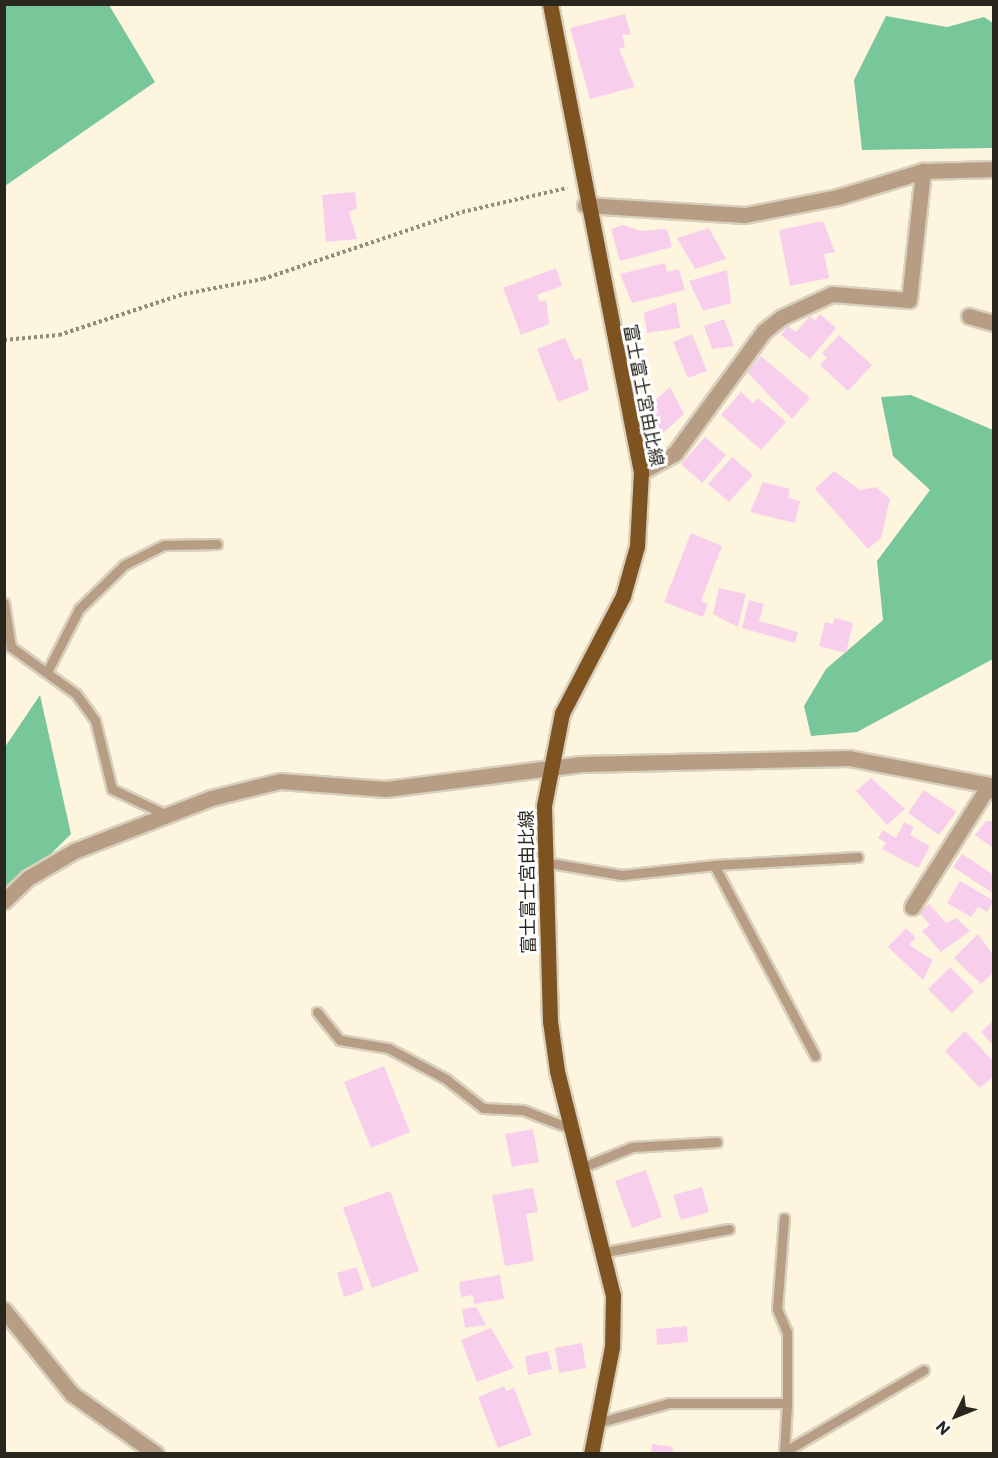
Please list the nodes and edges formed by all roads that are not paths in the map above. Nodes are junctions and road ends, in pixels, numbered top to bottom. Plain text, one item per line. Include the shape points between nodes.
1 (550, 4) edge
2 (993, 169) edge
3 (923, 171) junction
4 (585, 205) junction
5 (969, 316) dead end
6 (993, 323) edge
7 (640, 471) junction
8 (217, 544) dead end
9 (4, 603) edge
10 (8, 648) edge
11 (46, 672) junction
12 (552, 767) junction
13 (992, 787) edge
14 (167, 815) junction
15 (858, 857) dead end
16 (544, 862) junction
17 (714, 865) junction
18 (4, 901) edge
19 (912, 907) dead end
20 (317, 1012) dead end
21 (815, 1056) dead end
22 (572, 1129) junction
23 (717, 1142) dead end
24 (583, 1167) junction
25 (784, 1218) dead end
26 (729, 1229) dead end
27 (604, 1252) junction
28 (4, 1310) edge
29 (924, 1370) dead end
30 (787, 1403) junction
31 (597, 1423) junction
32 (784, 1453) edge
33 (156, 1454) edge
34 (591, 1454) edge

1 - 4 main road, 富士富士宮由比線
2 - 3 street
3 - 4 street via 838,197 745,215
3 - 7 street via 909,300 832,294 782,317 764,331 675,453
4 - 7 main road, 富士富士宮由比線
5 - 6 street
7 - 12 main road, 富士富士宮由比線 via 637,546 626,586 562,713
8 - 11 lane via 164,545 124,565 80,609
9 - 10 lane
10 - 11 lane
11 - 14 lane via 76,694 95,720 112,789
12 - 13 street via 849,758
12 - 14 street via 386,789 280,781
12 - 16 main road, 富士富士宮由比線 via 544,806
13 - 19 street
14 - 18 street via 75,851 28,878
15 - 17 lane
16 - 17 lane via 622,875
16 - 22 main road, 富士富士宮由比線 via 550,1021
17 - 21 lane
20 - 22 lane via 340,1040 388,1048 446,1079 483,1108 523,1110
22 - 24 main road, 富士富士宮由比線
23 - 24 lane via 632,1147
24 - 27 main road, 富士富士宮由比線
25 - 30 lane via 777,1309 787,1332
26 - 27 lane
27 - 31 main road, 富士富士宮由比線 via 613,1295 612,1347
28 - 33 street via 72,1394
29 - 32 lane
30 - 31 lane via 669,1403
30 - 32 lane
31 - 34 main road, 富士富士宮由比線

